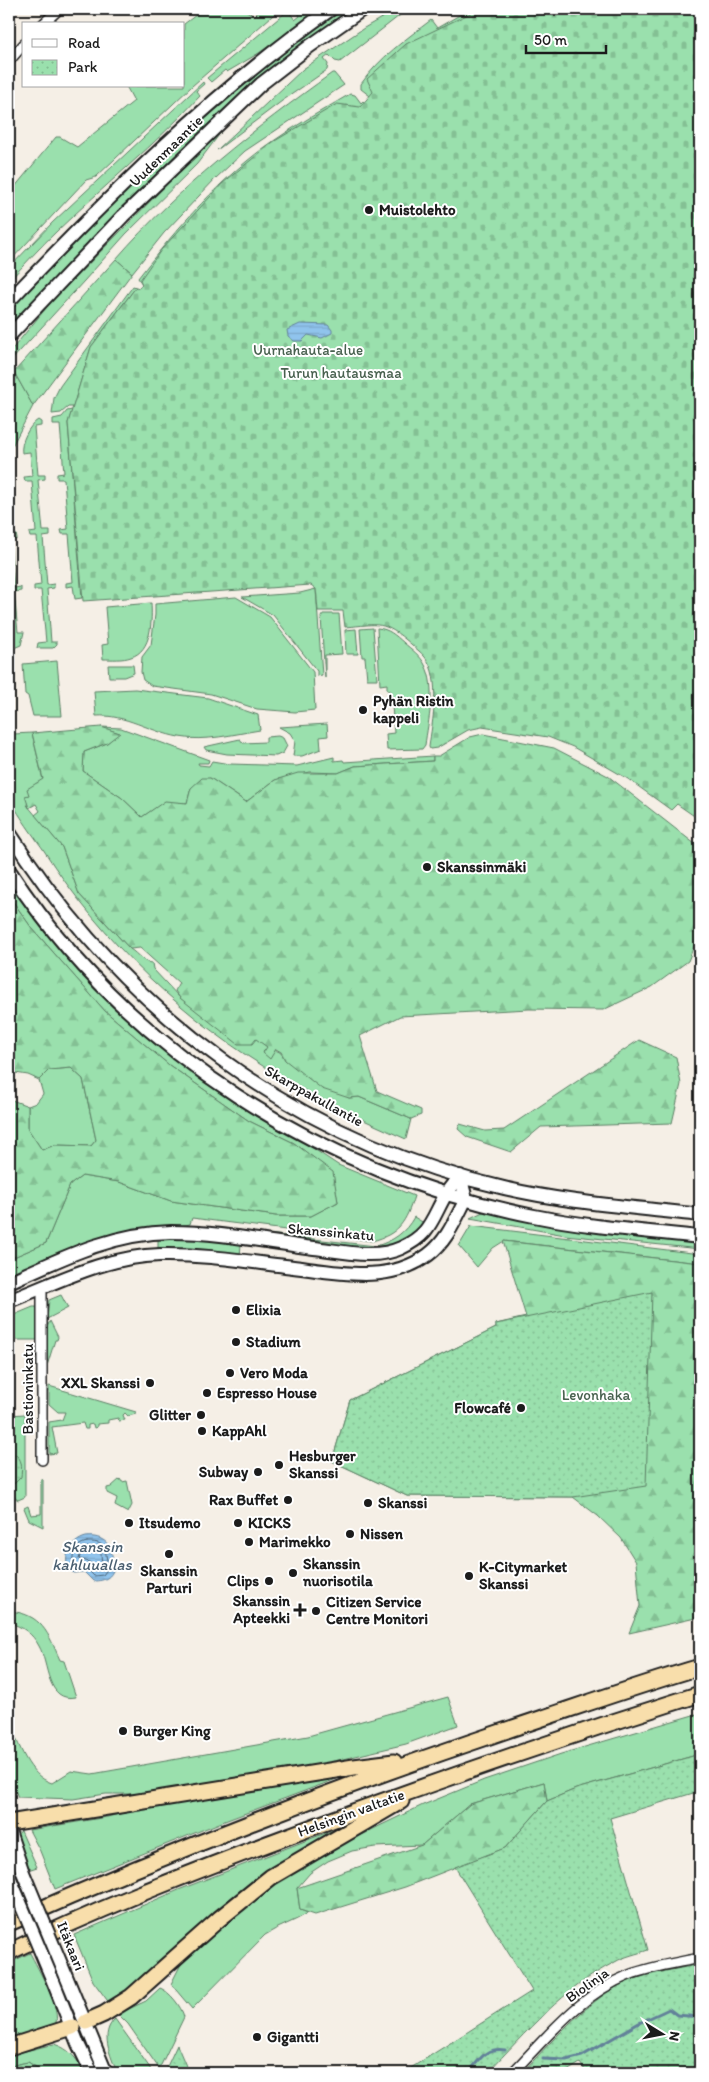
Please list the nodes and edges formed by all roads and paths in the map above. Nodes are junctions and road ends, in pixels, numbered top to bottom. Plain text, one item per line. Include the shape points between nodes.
1 (59, 9) edge
2 (331, 9) edge
3 (363, 9) edge
4 (44, 22) edge
5 (22, 46) edge
6 (9, 61) edge
7 (9, 301) edge
8 (9, 336) edge
9 (9, 832) edge
10 (9, 870) edge
11 (460, 1176) junction
12 (446, 1194) junction
13 (466, 1199) junction
14 (700, 1215) edge
15 (700, 1237) edge
16 (9, 1282) edge
17 (42, 1288) junction
18 (9, 1301) edge
19 (42, 1460) dead end
20 (700, 1667) edge
21 (700, 1694) edge
22 (420, 1759) junction
23 (430, 1784) junction
24 (9, 1823) edge
25 (9, 1831) edge
26 (9, 1875) edge
27 (9, 1923) edge
28 (9, 1952) edge
29 (700, 1958) edge
30 (79, 2025) junction
31 (9, 2047) edge
32 (92, 2073) edge
33 (106, 2073) edge
34 (512, 2073) edge

1 - 4 street
2 - 7 main road, Uudenmaantie via 297,33 179,131 85,220
3 - 8 main road, Uudenmaantie via 248,96 123,216
5 - 6 street
9 - 11 main road, Skarppakullantie via 61,907 88,939 129,982 201,1045 272,1094 331,1125 385,1150
10 - 12 main road via 47,923 95,978 186,1060 249,1104 321,1144
11 - 12 main road, Skanssinkatu
11 - 13 main road
11 - 14 main road, Skarppakullantie via 568,1200
12 - 13 main road
12 - 16 main road, Skanssinkatu via 425,1232 403,1247 387,1252 360,1253 201,1234 145,1233 96,1244
13 - 15 main road via 534,1216
13 - 17 main road via 447,1235 434,1249 407,1267 392,1272 352,1274 159,1255 118,1260
17 - 18 main road
17 - 19 street, Bastioninkatu
20 - 22 highway, Helsingin valtatie
21 - 23 highway, Helsingin valtatie
22 - 24 highway
22 - 27 highway, Helsingin valtatie via 225,1832
23 - 28 highway, Helsingin valtatie via 231,1858
23 - 30 highway via 271,1877 219,1918 131,1997
25 - 30 main road, Itäkaari, bridge via 66,1976
26 - 30 main road, Itäkaari, bridge via 53,1981
29 - 34 street, Biolinja via 644,1970 606,1986 577,2007
30 - 31 highway
30 - 32 main road, Itäkaari
30 - 33 main road, Itäkaari

